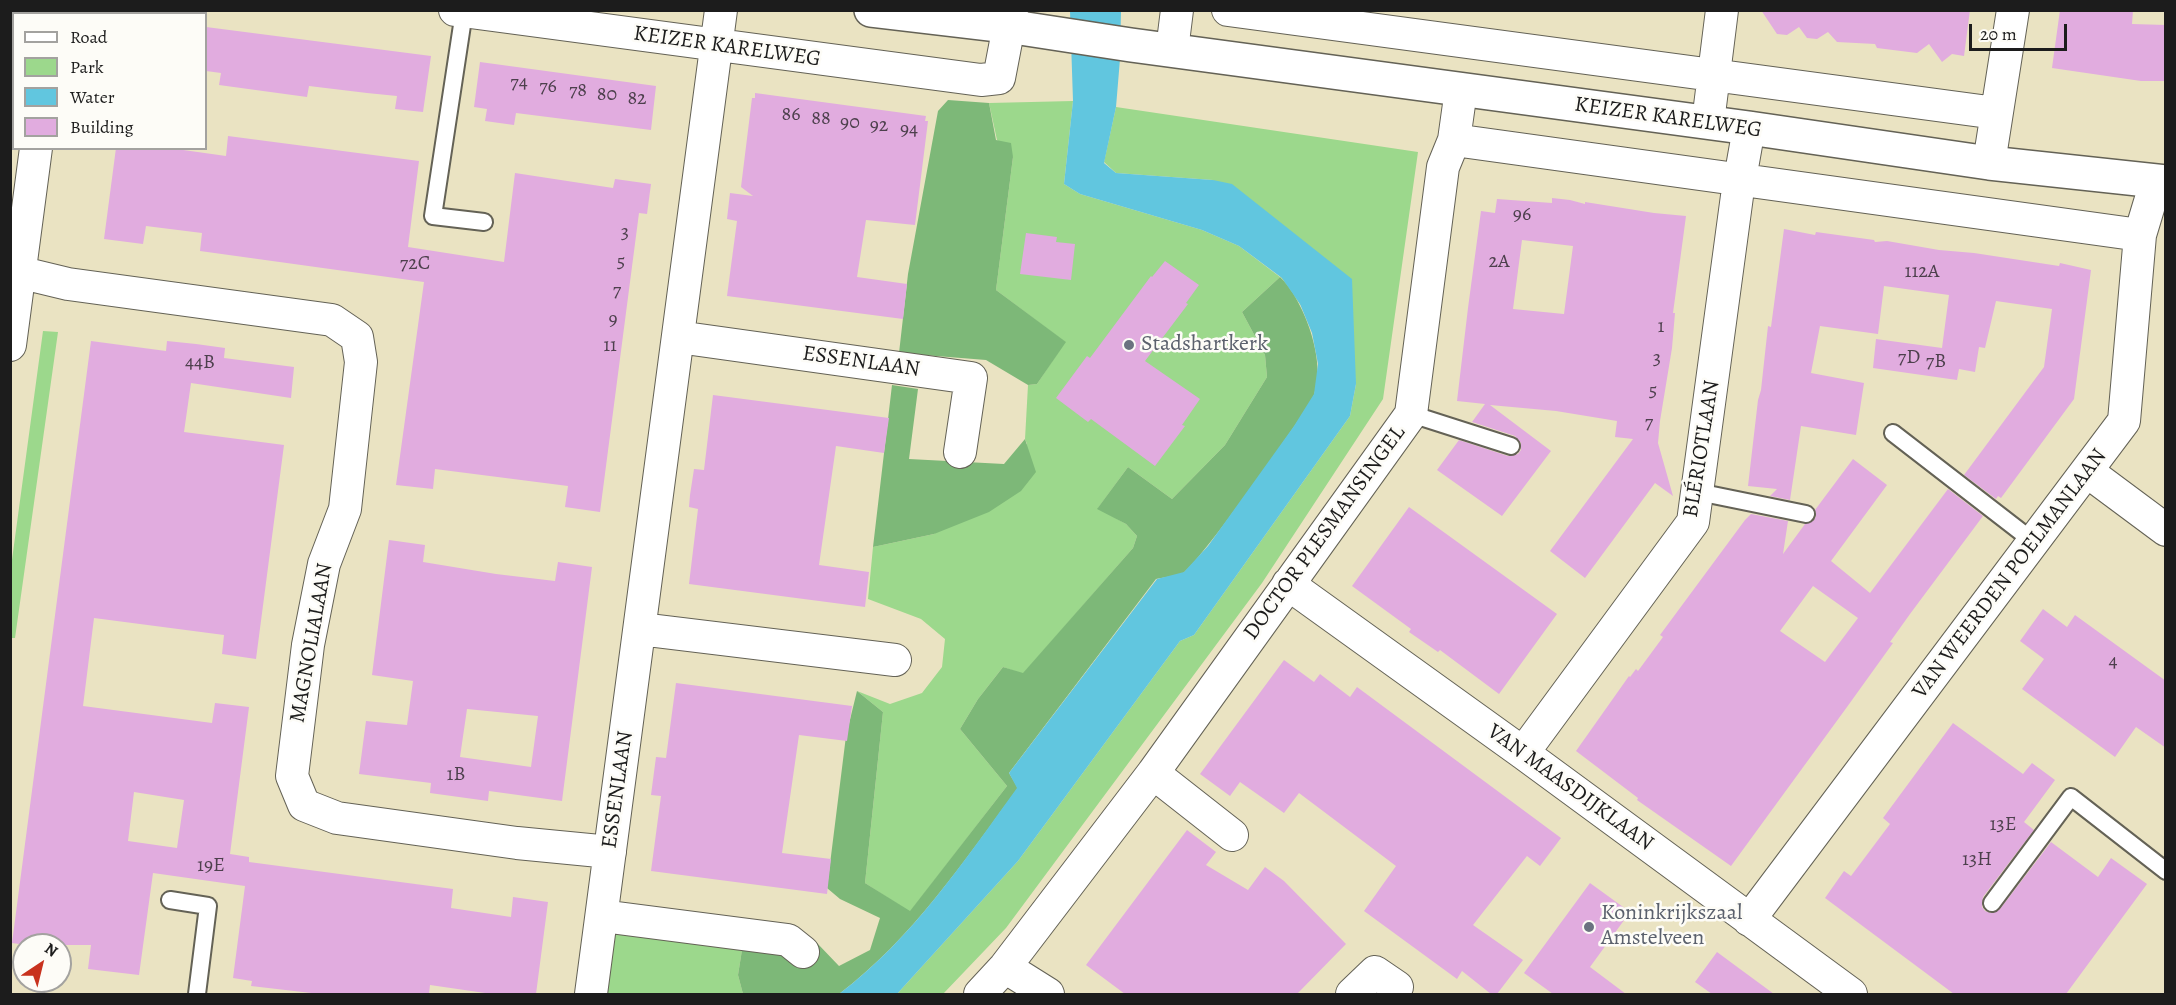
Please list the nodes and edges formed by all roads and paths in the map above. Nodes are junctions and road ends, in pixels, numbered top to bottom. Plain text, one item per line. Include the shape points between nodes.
1 (721, 10) edge
2 (871, 10) edge
3 (1177, 10) edge
4 (1228, 10) edge
5 (1722, 10) edge
6 (2013, 10) edge
7 (460, 11) edge
8 (1019, 23) edge
9 (717, 46) junction
10 (1172, 50) junction
11 (1714, 76) junction
12 (1461, 90) junction
13 (1996, 113) junction
14 (1708, 122) junction
15 (1749, 128) junction
16 (1454, 140) junction
17 (36, 150) edge
18 (1989, 163) junction
19 (1739, 180) junction
20 (2161, 182) edge
21 (483, 222) dead end
22 (2139, 235) junction
23 (16, 271) edge
24 (678, 337) junction
25 (10, 345) edge
26 (1411, 414) junction
27 (1893, 433) dead end
28 (1511, 446) dead end
29 (960, 452) dead end
30 (2088, 472) junction
31 (1698, 492) junction
32 (1806, 514) dead end
33 (2166, 530) edge
34 (2034, 542) junction
35 (1288, 584) junction
36 (640, 628) junction
37 (895, 660) dead end
38 (1523, 753) junction
39 (1153, 773) junction
40 (1232, 835) dead end
41 (610, 852) junction
42 (2166, 871) edge
43 (170, 900) dead end
44 (1992, 903) dead end
45 (602, 916) junction
46 (1749, 920) junction
47 (804, 952) dead end
48 (1005, 967) junction
49 (197, 994) edge
50 (591, 994) edge
51 (980, 994) edge
52 (1048, 994) edge
53 (1352, 994) edge
54 (1393, 994) edge
55 (1851, 994) edge

1 - 9 street, ESSENLAAN
2 - 8 main road, KEIZER KARELWEG
3 - 10 street
4 - 11 street
5 - 11 street
6 - 13 street
7 - 9 street, KEIZER KARELWEG
7 - 21 lane via 433,216
8 - 9 street, KEIZER KARELWEG via 999,78 981,80
8 - 10 main road, KEIZER KARELWEG
9 - 24 street, ESSENLAAN
10 - 12 main road, KEIZER KARELWEG
11 - 13 street
11 - 14 street
12 - 14 main road, KEIZER KARELWEG
12 - 16 street, DOCTOR PLESMANSINGEL
13 - 18 street
14 - 15 main road, KEIZER KARELWEG
15 - 18 main road, KEIZER KARELWEG
15 - 19 street, BLÉRIOTLAAN
16 - 19 street
16 - 26 street, DOCTOR PLESMANSINGEL via 1443,167
17 - 23 street
18 - 20 main road, KEIZER KARELWEG
19 - 22 street
19 - 31 street, BLÉRIOTLAAN
20 - 22 street, VAN WEERDEN POELMANLAAN
22 - 30 street, VAN WEERDEN POELMANLAAN via 2124,421
23 - 25 street
23 - 41 street, MAGNOLIALAAN via 68,284 332,320 357,337 361,362 345,509 324,564 308,645 292,776 304,805 337,818
24 - 29 street, ESSENLAAN via 971,378
24 - 36 street, ESSENLAAN
26 - 28 lane
26 - 35 street, DOCTOR PLESMANSINGEL
27 - 34 lane
30 - 33 street
30 - 34 street, VAN WEERDEN POELMANLAAN
31 - 32 lane
31 - 38 street, BLÉRIOTLAAN via 1693,522
34 - 46 street, VAN WEERDEN POELMANLAAN
35 - 38 street, VAN MAASDIJKLAAN
35 - 39 street, DOCTOR PLESMANSINGEL
36 - 37 street
36 - 41 street, ESSENLAAN
38 - 46 street, VAN MAASDIJKLAAN
39 - 40 street
39 - 48 street, DOCTOR PLESMANSINGEL
41 - 45 street, ESSENLAAN
42 - 44 lane via 2071,797
43 - 49 lane via 208,906
45 - 47 street via 788,939
45 - 50 street, ESSENLAAN
46 - 55 street, VAN MAASDIJKLAAN
48 - 51 street, DOCTOR PLESMANSINGEL
48 - 52 street
53 - 54 street via 1375,972 1397,987

